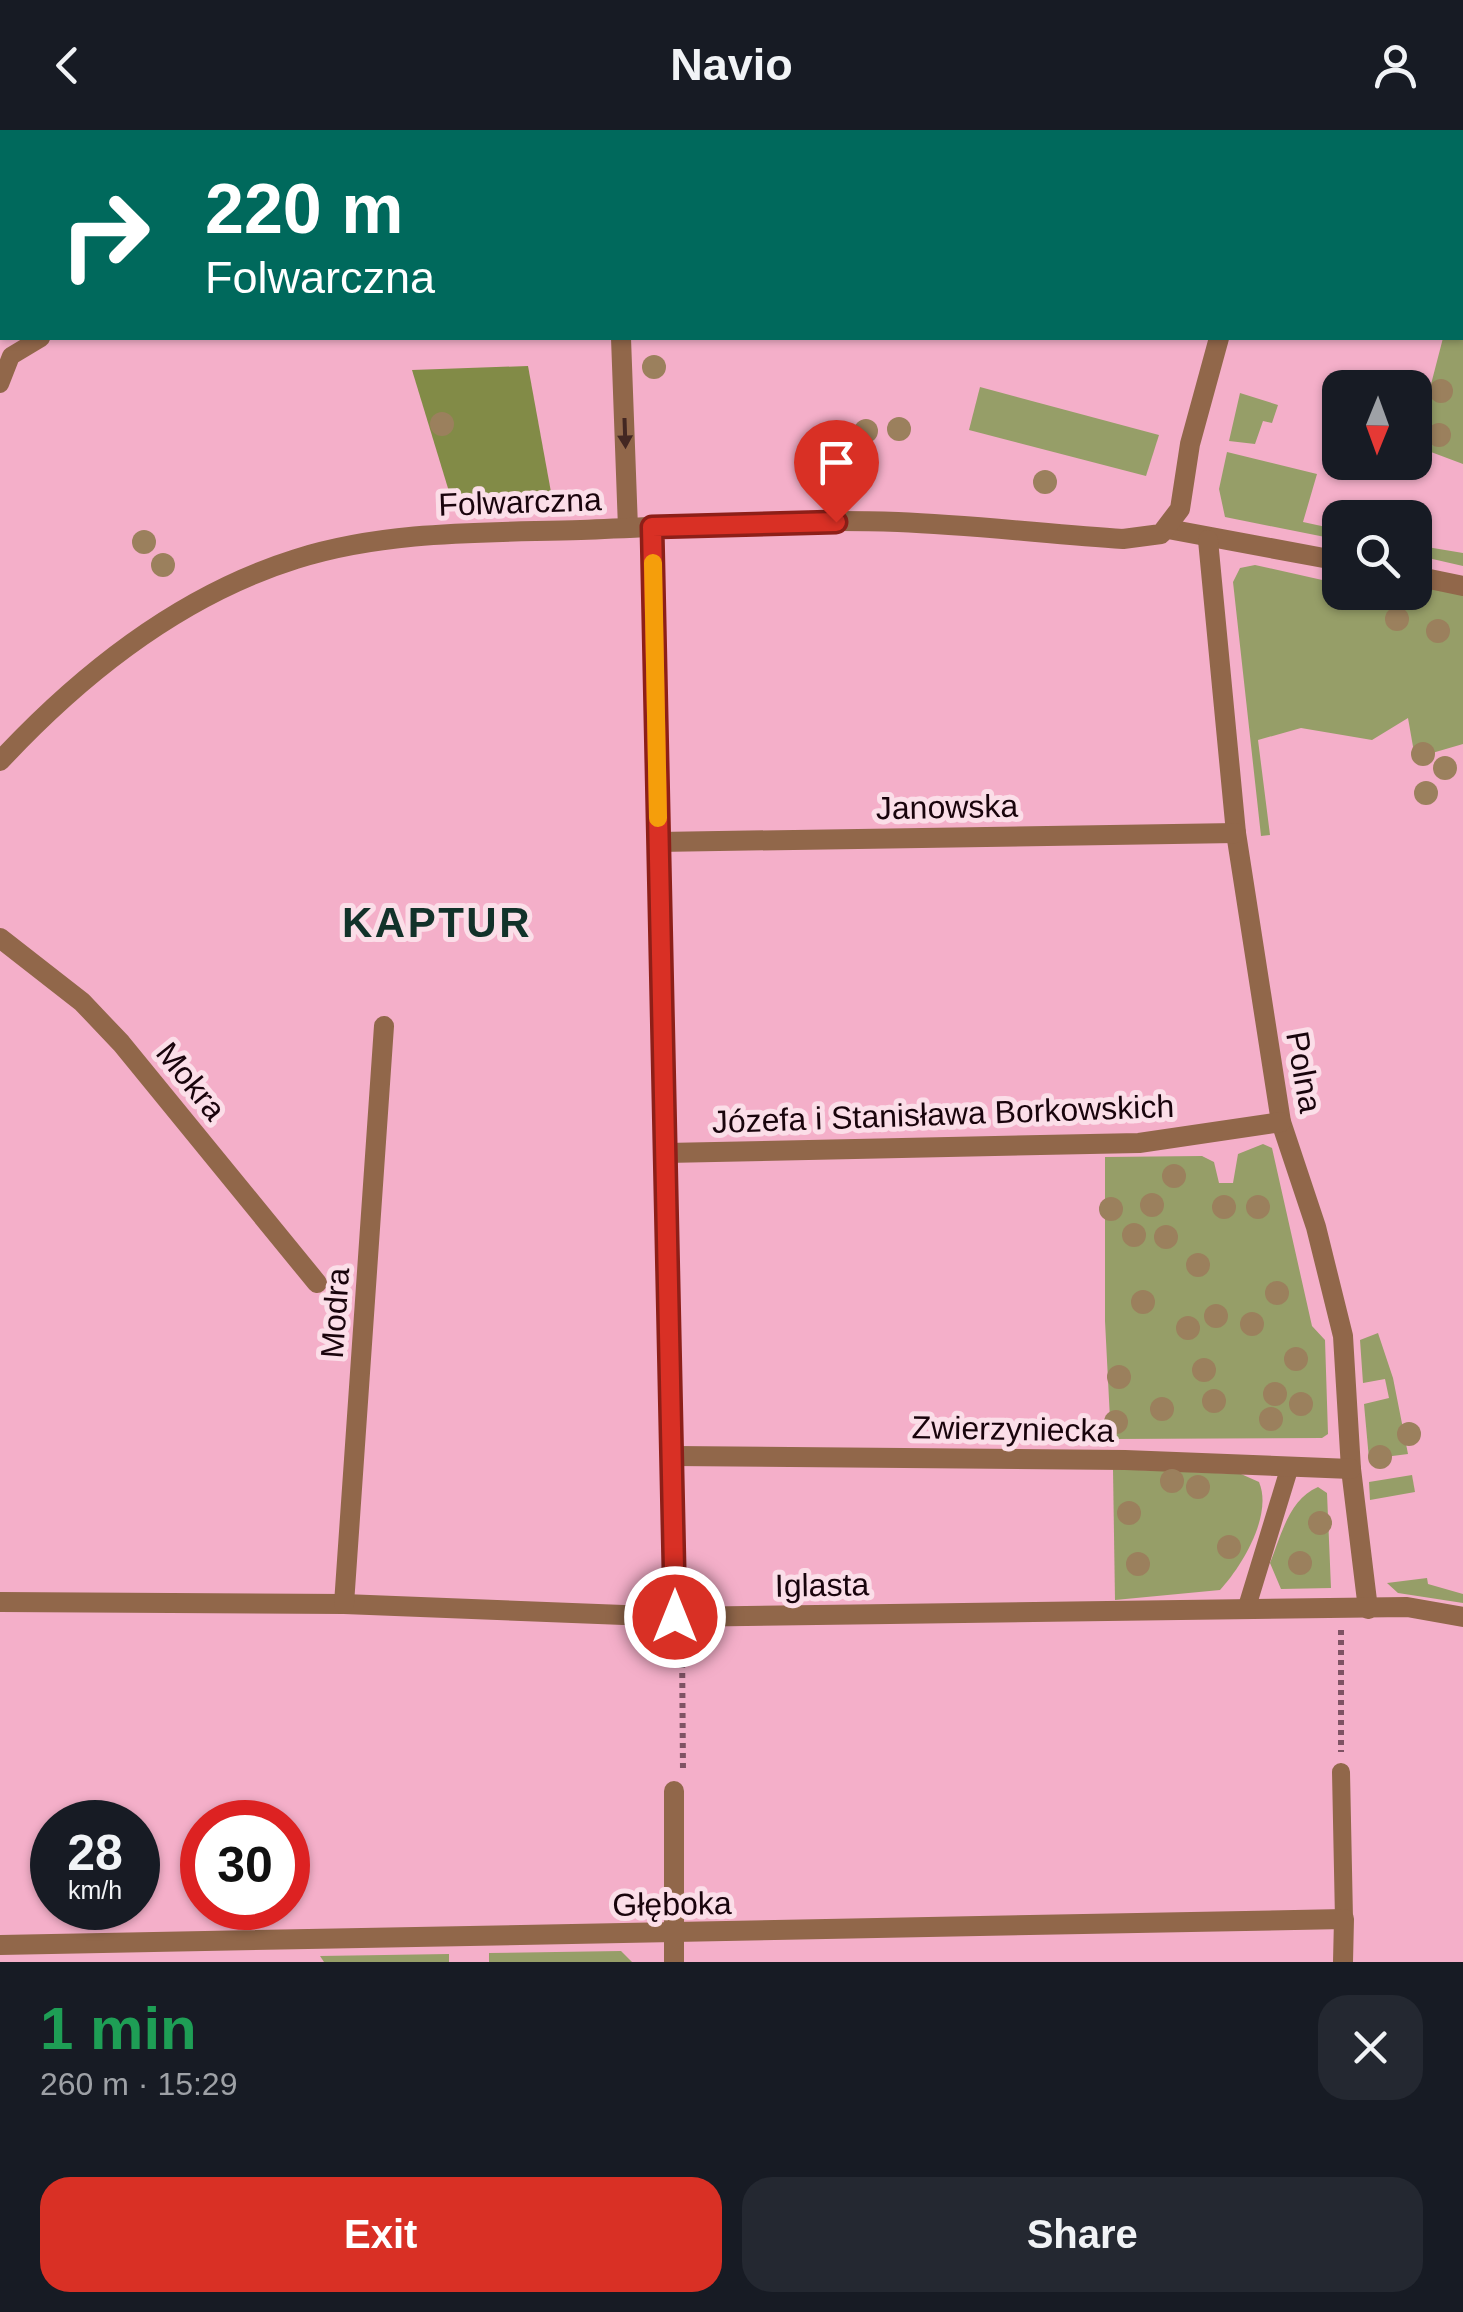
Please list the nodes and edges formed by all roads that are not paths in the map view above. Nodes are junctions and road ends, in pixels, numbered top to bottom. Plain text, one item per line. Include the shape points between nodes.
1 (36, 340) edge
2 (621, 340) edge
3 (1218, 340) edge
4 (6, 354) edge
5 (0, 384) edge
6 (652, 527) junction
7 (628, 528) junction
8 (1168, 529) junction
9 (1208, 540) junction
10 (1322, 558) edge
11 (1432, 580) edge
12 (1463, 586) edge
13 (0, 761) edge
14 (1236, 833) junction
15 (658, 842) junction
16 (0, 938) edge
17 (384, 1026) dead end
18 (1281, 1122) junction
19 (666, 1153) junction
20 (317, 1282) dead end
21 (675, 1456) junction
22 (1290, 1466) junction
23 (1351, 1468) junction
24 (0, 1602) edge
25 (344, 1604) junction
26 (1368, 1608) junction
27 (1246, 1610) junction
28 (675, 1617) junction
29 (1463, 1617) edge
30 (1341, 1772) road end
31 (674, 1791) road end
32 (1344, 1919) junction
33 (674, 1934) junction
34 (0, 1945) edge
35 (674, 1962) edge
36 (1343, 1962) edge

1 - 4 lane
2 -> 7 street
3 - 8 street via 1180,509
4 - 5 lane
6 - 7 street, Folwarczna
6 - 8 street, Folwarczna via 898,522 1124,540
6 - 15 street
7 - 13 street, Folwarczna via 402,537 266,570 158,625
8 - 9 street
9 - 10 street
9 - 14 street, Polna
11 - 12 street
14 - 15 street, Janowska
14 - 18 street, Polna
15 - 19 street
16 - 20 street, Mokra via 82,1002 121,1043
17 - 25 street, Modra
18 - 19 street, Józefa i Stanisława Borkowskich via 1140,1142
18 - 23 street, Polna via 1343,1336
19 - 21 street
21 - 22 street, Zwierzyniecka
21 - 28 street
22 - 23 street, Zwierzyniecka
22 - 27 lane
23 - 26 street, Polna
24 - 25 street, Iglasta
25 - 28 street, Iglasta
26 - 27 street, Iglasta
26 - 29 street, Iglasta via 1407,1606
27 - 28 street, Iglasta
30 - 32 lane
31 - 33 street
32 - 33 street, Głęboka
32 - 36 street
33 - 34 street, Głęboka
33 - 35 street

